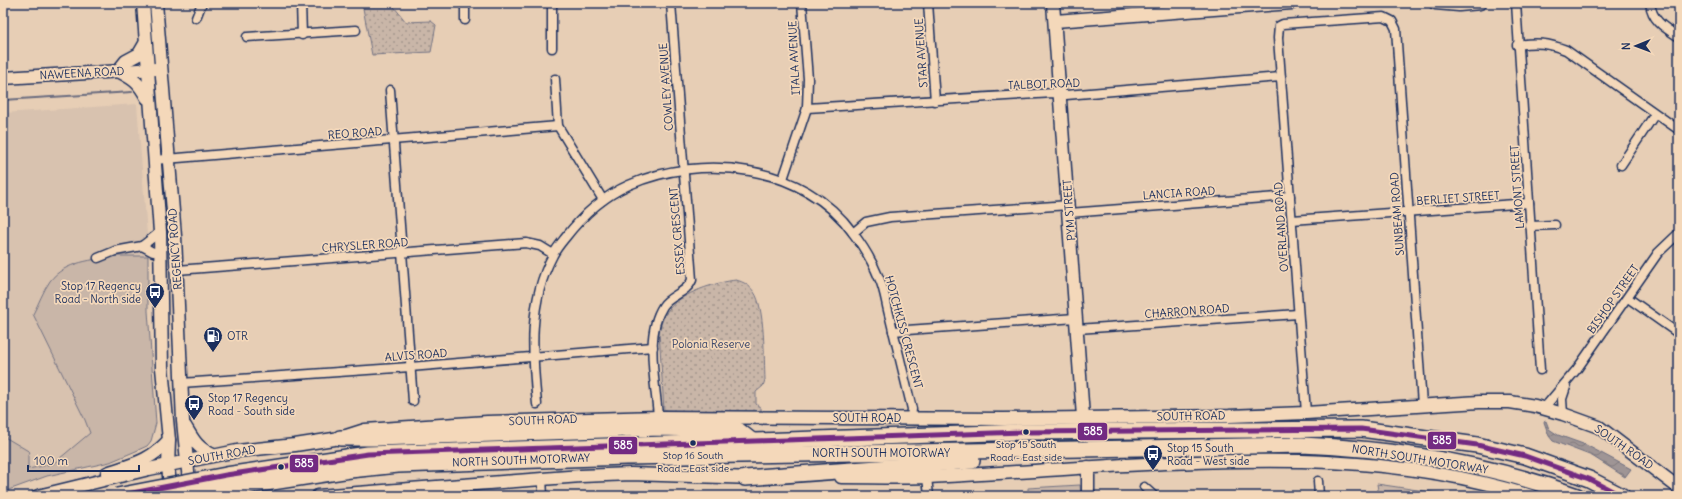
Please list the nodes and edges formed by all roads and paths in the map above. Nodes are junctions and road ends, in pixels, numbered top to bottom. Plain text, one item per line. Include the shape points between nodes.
1 (143, 3) edge
2 (156, 3) edge
3 (202, 3) edge
4 (301, 3) edge
5 (465, 3) edge
6 (552, 3) edge
7 (671, 3) edge
8 (802, 3) edge
9 (928, 3) edge
10 (1053, 3) edge
11 (1292, 3) edge
12 (1438, 3) edge
13 (1480, 3) edge
14 (1516, 3) edge
15 (1650, 3) edge
16 (196, 18) dead end
17 (465, 20) dead end
18 (1054, 21) junction
19 (1392, 21) joint
20 (356, 30) dead end
21 (302, 35) junction
22 (247, 37) dead end
23 (1679, 37) edge
24 (146, 42) junction
25 (1517, 45) junction
26 (552, 48) dead end
27 (161, 68) junction
28 (148, 70) junction
29 (118, 71) junction
30 (1281, 77) junction
31 (3, 78) edge
32 (555, 79) dead end
33 (390, 90) dead end
34 (1060, 94) junction
35 (935, 101) junction
36 (150, 103) junction
37 (807, 108) junction
38 (1655, 114) junction
39 (558, 126) junction
40 (1679, 130) edge
41 (394, 141) junction
42 (168, 158) junction
43 (154, 160) junction
44 (1621, 166) dead end
45 (683, 170) junction
46 (783, 179) junction
47 (1290, 196) junction
48 (603, 200) junction
49 (1529, 203) junction
50 (1069, 209) junction
51 (1408, 212) junction
52 (1292, 220) junction
53 (1555, 225) dead end
54 (1530, 226) junction
55 (160, 232) junction
56 (853, 233) junction
57 (1679, 233) edge
58 (174, 236) junction
59 (142, 246) junction
60 (161, 251) junction
61 (402, 253) junction
62 (553, 254) junction
63 (98, 258) dead end
64 (177, 270) junction
65 (1628, 298) junction
66 (1298, 314) junction
67 (1077, 324) junction
68 (893, 331) junction
69 (1679, 334) edge
70 (653, 347) junction
71 (533, 357) junction
72 (410, 367) junction
73 (1540, 370) dead end
74 (1568, 381) junction
75 (181, 383) junction
76 (413, 401) dead end
77 (537, 404) dead end
78 (1422, 406) junction
79 (1544, 408) junction
80 (1306, 413) junction
81 (1563, 414) junction
82 (658, 417) junction
83 (911, 418) junction
84 (1083, 418) junction
85 (183, 421) junction
86 (340, 438) junction
87 (169, 440) junction
88 (752, 440) junction
89 (1020, 451) junction
90 (214, 455) junction
91 (186, 461) junction
92 (348, 464) junction
93 (168, 466) junction
94 (1088, 467) junction
95 (927, 477) junction
96 (542, 478) junction
97 (745, 478) junction
98 (1318, 480) dead end
99 (1144, 487) dead end
100 (1679, 488) edge
101 (35, 496) edge
102 (38, 496) edge
103 (117, 496) edge
104 (171, 496) edge
105 (182, 496) edge
106 (190, 496) edge
107 (318, 496) edge
108 (543, 496) edge
109 (928, 496) edge
110 (1088, 496) edge
111 (1154, 496) edge
112 (1319, 496) edge
113 (1531, 496) edge
114 (1577, 496) edge
115 (1622, 496) edge

1 - 24 main road, REGENCY ROAD
2 - 27 main road, REGENCY ROAD
3 - 16 street
4 - 21 street
5 - 17 street
6 - 26 street
7 - 45 street, COWLEY AVENUE
8 - 37 street, ITALA AVENUE via 808,79
9 - 35 street, STAR AVENUE
10 - 18 main road, PYM STREET
11 - 18 main road
12 - 13 main road
14 - 25 street, LAMONT STREET
15 - 23 street via 1651,12 1657,22
18 - 34 main road, PYM STREET
19 - 30 street, OVERLAND ROAD via 1384,17 1279,26
19 - 51 street, SUNBEAM ROAD via 1396,29
20 - 21 street
21 - 22 street
24 - 28 main road, REGENCY ROAD
24 - 29 main road via 139,54 126,61
25 - 38 street via 1550,44 1566,50
25 - 49 street, LAMONT STREET
27 - 28 main road, NAWEENA ROAD
27 - 42 main road, REGENCY ROAD
28 - 29 main road, NAWEENA ROAD
28 - 36 main road, REGENCY ROAD
29 - 31 main road, NAWEENA ROAD
29 - 36 main road via 140,84
30 - 34 street, TALBOT ROAD
30 - 47 street, OVERLAND ROAD
32 - 39 street
33 - 41 street
34 - 35 street, TALBOT ROAD
34 - 50 main road, PYM STREET
35 - 37 street, TALBOT ROAD
36 - 43 main road, REGENCY ROAD
37 - 46 street, ITALA AVENUE
38 - 40 street
38 - 44 street
39 - 41 street, REO ROAD
39 - 48 street
41 - 42 street, REO ROAD
41 - 61 street
42 - 43 street, REO ROAD
42 - 58 main road, REGENCY ROAD
43 - 55 main road, REGENCY ROAD
45 - 46 street, HOTCHKISS CRESCENT via 723,168 757,172
45 - 48 street, HOTCHKISS CRESCENT via 642,180
45 - 70 street, ESSEX CRESCENT via 692,280 690,285 666,301 659,312 653,330
46 - 56 street, HOTCHKISS CRESCENT via 833,210
47 - 50 street, LANCIA ROAD
47 - 52 street, OVERLAND ROAD
48 - 62 street, HOTCHKISS CRESCENT via 578,222
49 - 51 street, BERLIET STREET
49 - 54 street, LAMONT STREET
50 - 56 street, LANCIA ROAD via 890,217 866,222
50 - 67 main road, PYM STREET
51 - 52 street, BERLIET STREET
51 - 78 street, SUNBEAM ROAD
52 - 66 street, OVERLAND ROAD
53 - 54 street
54 - 73 street, LAMONT STREET
55 - 59 street
55 - 60 main road, REGENCY ROAD
56 - 68 street, HOTCHKISS CRESCENT via 880,278
57 - 65 street, BISHOP STREET via 1658,253
58 - 60 main road
58 - 64 main road, REGENCY ROAD
59 - 60 street via 153,252
59 - 63 street via 115,251
60 - 87 main road, REGENCY ROAD via 162,368
61 - 62 street, CHRYSLER ROAD via 526,243 540,246
61 - 64 street, CHRYSLER ROAD
61 - 72 street
62 - 71 street, HOTCHKISS CRESCENT via 537,297
64 - 75 main road, REGENCY ROAD
65 - 69 street
65 - 74 street, BISHOP STREET
66 - 67 street, CHARRON ROAD
66 - 80 street, OVERLAND ROAD
67 - 68 street, CHARRON ROAD
67 - 84 main road, PYM STREET
68 - 83 street, HOTCHKISS CRESCENT via 912,409
70 - 71 street, ALVIS ROAD
70 - 82 street, ESSEX CRESCENT
71 - 72 street, ALVIS ROAD
71 - 77 street, HOTCHKISS CRESCENT
72 - 75 street, ALVIS ROAD
72 - 76 street
74 - 79 street, BISHOP STREET
74 - 81 street, BISHOP STREET via 1562,399
75 - 85 main road, REGENCY ROAD
78 - 79 main road, SOUTH ROAD via 1510,402
78 - 80 main road, SOUTH ROAD
79 - 81 main road, SOUTH ROAD
80 - 84 main road, SOUTH ROAD
81 - 100 main road, SOUTH ROAD via 1598,427
82 - 83 main road, SOUTH ROAD
82 - 86 main road, SOUTH ROAD via 487,422 365,430
83 - 84 main road, SOUTH ROAD
85 - 90 main road via 201,450
85 - 91 main road, REGENCY ROAD
86 - 88 highway via 660,428 738,430
86 - 90 main road, SOUTH ROAD
87 - 93 main road, REGENCY ROAD
87 - 101 main road via 148,459
88 - 92 highway, NORTH SOUTH MOTORWAY via 368,454
88 - 115 highway, NORTH SOUTH MOTORWAY via 1026,432 1361,429 1477,445 1525,456 1589,479
89 - 92 highway, NORTH SOUTH MOTORWAY
89 - 97 highway via 987,460
89 - 114 highway, NORTH SOUTH MOTORWAY via 1243,445 1350,447 1485,468
90 - 91 main road, SOUTH ROAD
91 - 93 main road, SOUTH ROAD
91 - 106 main road, REGENCY ROAD
92 - 103 highway, NORTH SOUTH MOTORWAY, bridge via 226,475
92 - 105 highway, NORTH SOUTH MOTORWAY, bridge
93 - 102 main road, SOUTH ROAD
93 - 104 main road, REGENCY ROAD
94 - 95 main road
94 - 110 main road
94 - 113 main road via 1279,459 1373,464 1431,471
95 - 97 main road
95 - 109 street
96 - 97 main road via 631,474
96 - 107 main road
96 - 108 street
98 - 112 street
99 - 111 street

